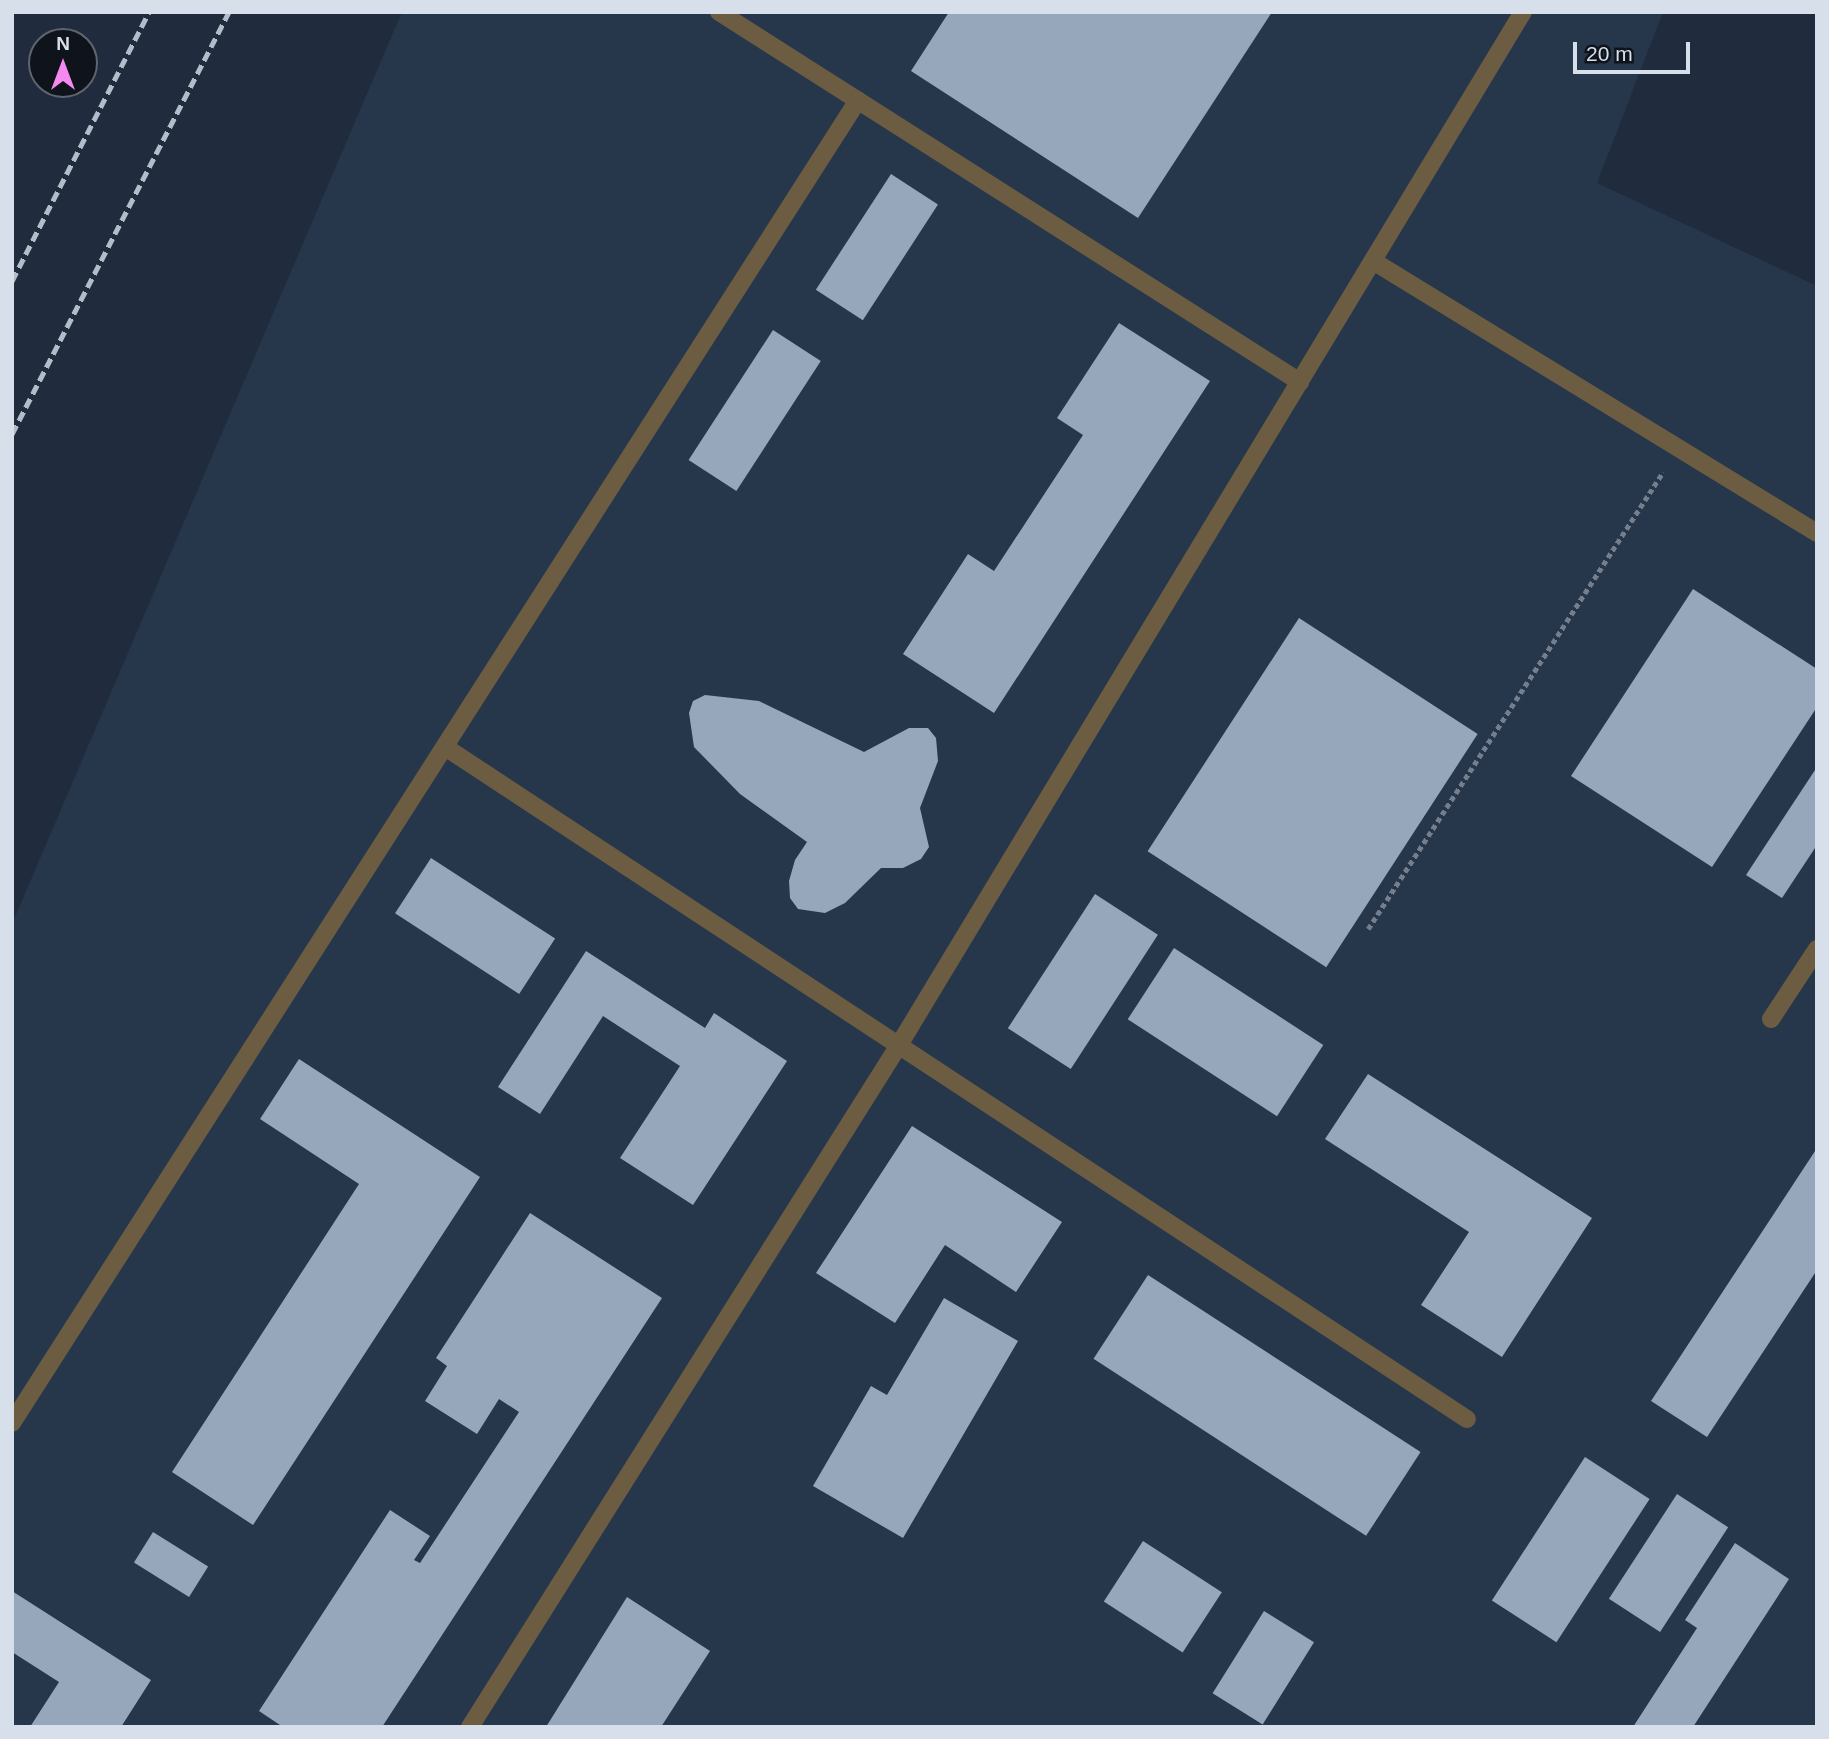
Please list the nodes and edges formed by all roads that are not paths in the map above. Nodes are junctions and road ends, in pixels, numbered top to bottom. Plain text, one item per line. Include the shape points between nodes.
1 (719, 12) edge
2 (1523, 12) edge
3 (858, 100) junction
4 (1373, 261) junction
5 (1300, 382) junction
6 (1817, 533) edge
7 (444, 747) junction
8 (1817, 949) edge
9 (1771, 1019) dead end
10 (899, 1045) junction
11 (1467, 1419) dead end
12 (12, 1423) edge
13 (470, 1727) edge

1 - 3 lane
2 - 4 lane
3 - 5 lane
3 - 7 lane
4 - 5 lane
4 - 6 lane
5 - 10 lane
7 - 10 lane
7 - 12 lane
8 - 9 lane
10 - 11 lane
10 - 13 lane

